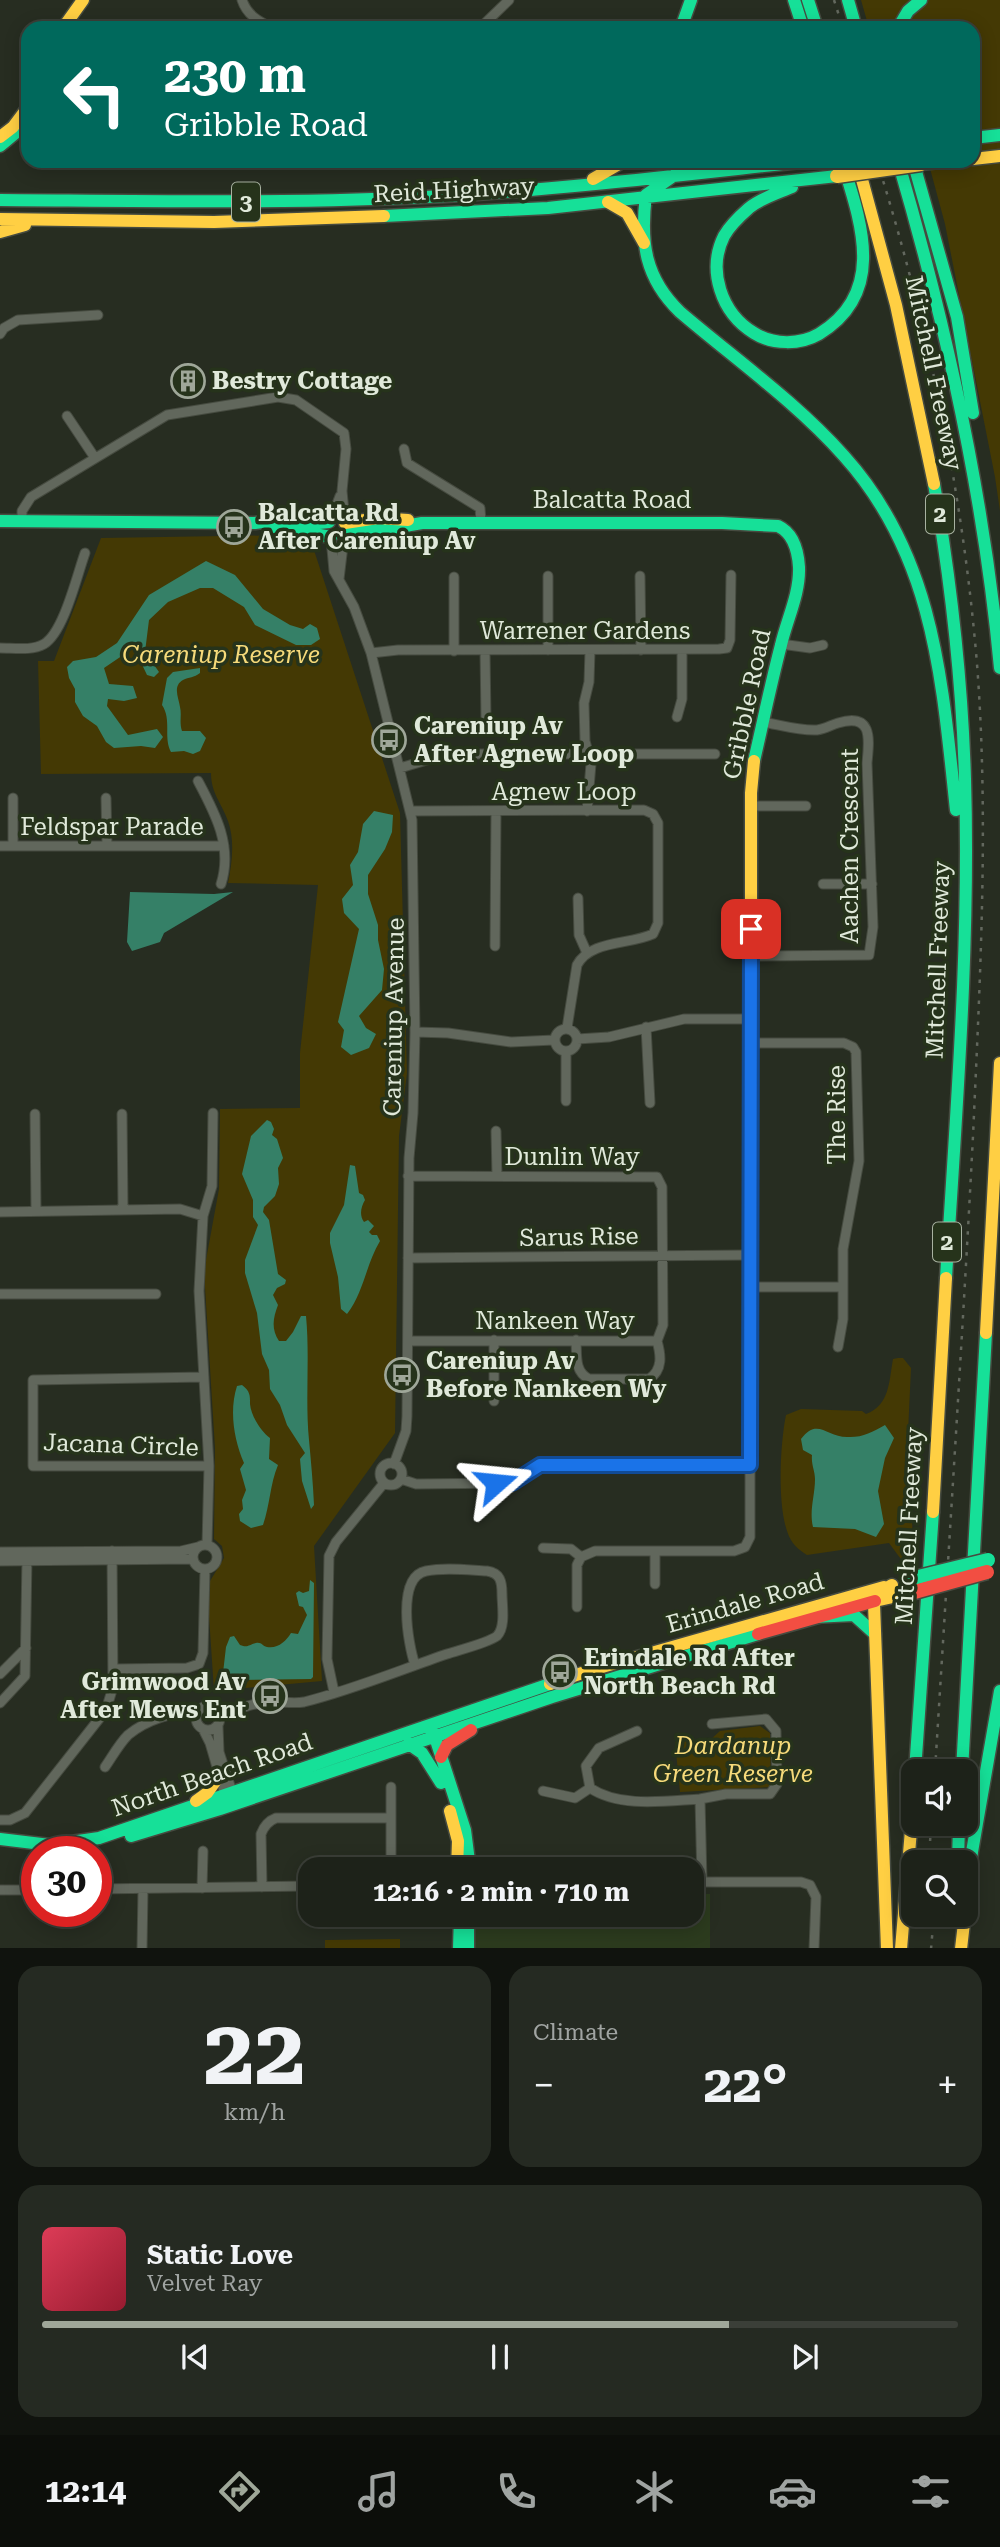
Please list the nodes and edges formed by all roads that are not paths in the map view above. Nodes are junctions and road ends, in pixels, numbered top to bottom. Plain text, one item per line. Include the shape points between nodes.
1 (83, 0) edge
2 (691, 0) edge
3 (794, 0) edge
4 (808, 0) edge
5 (848, 0) edge
6 (921, 0) edge
7 (507, 1) edge
8 (244, 5) edge
9 (68, 21) edge
10 (260, 21) edge
11 (487, 21) edge
12 (684, 21) edge
13 (801, 21) edge
14 (815, 21) edge
15 (854, 21) edge
16 (902, 21) edge
17 (21, 116) edge
18 (21, 127) edge
19 (0, 137) edge
20 (0, 146) edge
21 (1000, 156) edge
22 (980, 158) edge
23 (615, 168) edge
24 (738, 168) edge
25 (844, 168) edge
26 (859, 168) edge
27 (883, 168) edge
28 (900, 168) edge
29 (919, 168) edge
30 (676, 174) junction
31 (811, 180) junction
32 (585, 183) junction
33 (646, 195) junction
34 (602, 200) junction
35 (1, 201) edge
36 (0, 219) edge
37 (73, 222) junction
38 (0, 232) edge
39 (644, 244) junction
40 (98, 314) dead end
41 (0, 334) edge
42 (67, 416) dead end
43 (404, 449) dead end
44 (95, 458) junction
45 (980, 492) junction
46 (0, 521) edge
47 (22, 521) junction
48 (481, 522) junction
49 (338, 529) junction
50 (794, 542) joint
51 (85, 553) dead end
52 (731, 575) dead end
53 (548, 576) dead end
54 (640, 576) dead end
55 (454, 577) dead end
56 (781, 644) junction
57 (823, 645) dead end
58 (0, 648) edge
59 (548, 650) junction
60 (590, 650) junction
61 (641, 650) junction
62 (682, 650) junction
63 (454, 651) junction
64 (485, 651) junction
65 (371, 653) junction
66 (1000, 668) edge
67 (677, 717) dead end
68 (486, 720) dead end
69 (763, 722) junction
70 (589, 754) junction
71 (715, 754) dead end
72 (400, 768) junction
73 (198, 780) dead end
74 (13, 798) dead end
75 (106, 798) dead end
76 (751, 806) junction
77 (806, 806) dead end
78 (411, 811) junction
79 (496, 811) junction
80 (587, 811) junction
81 (0, 846) edge
82 (13, 846) junction
83 (107, 846) junction
84 (224, 846) junction
85 (964, 875) junction
86 (221, 884) dead end
87 (823, 884) dead end
88 (872, 884) junction
89 (578, 898) dead end
90 (495, 946) dead end
91 (587, 953) junction
92 (751, 956) junction
93 (751, 1019) junction
94 (646, 1027) junction
95 (567, 1028) junction
96 (415, 1032) junction
97 (577, 1039) junction
98 (554, 1040) junction
99 (751, 1043) junction
100 (566, 1051) junction
101 (1000, 1063) edge
102 (566, 1101) dead end
103 (650, 1103) dead end
104 (213, 1113) dead end
105 (35, 1114) dead end
106 (122, 1114) dead end
107 (496, 1131) dead end
108 (408, 1176) junction
109 (497, 1176) junction
110 (123, 1209) junction
111 (36, 1211) junction
112 (0, 1212) edge
113 (203, 1216) junction
114 (663, 1255) junction
115 (750, 1255) junction
116 (408, 1258) junction
117 (842, 1286) junction
118 (750, 1287) junction
119 (0, 1294) edge
120 (156, 1294) dead end
121 (494, 1340) junction
122 (576, 1340) junction
123 (657, 1340) junction
124 (408, 1341) junction
125 (838, 1347) dead end
126 (205, 1377) junction
127 (494, 1401) dead end
128 (394, 1464) junction
129 (750, 1465) junction
130 (209, 1466) junction
131 (401, 1479) junction
132 (384, 1483) junction
133 (202, 1546) junction
134 (543, 1548) dead end
135 (655, 1551) junction
136 (0, 1552) edge
137 (27, 1556) junction
138 (112, 1556) junction
139 (581, 1557) junction
140 (193, 1559) junction
141 (0, 1561) edge
142 (995, 1563) edge
143 (205, 1569) junction
144 (655, 1584) dead end
145 (891, 1585) junction
146 (910, 1586) junction
147 (875, 1601) junction
148 (577, 1608) dead end
149 (813, 1617) junction
150 (875, 1633) junction
151 (26, 1648) junction
152 (415, 1665) junction
153 (114, 1669) junction
154 (0, 1674) edge
155 (1000, 1691) edge
156 (334, 1692) junction
157 (0, 1703) edge
158 (220, 1714) junction
159 (196, 1715) junction
160 (487, 1718) junction
161 (712, 1724) dead end
162 (218, 1726) junction
163 (203, 1729) junction
164 (429, 1731) junction
165 (637, 1731) dead end
166 (409, 1744) junction
167 (441, 1757) junction
168 (916, 1759) edge
169 (963, 1759) edge
170 (105, 1767) dead end
171 (219, 1776) junction
172 (441, 1783) junction
173 (391, 1787) dead end
174 (590, 1788) junction
175 (543, 1791) dead end
176 (231, 1799) junction
177 (700, 1799) junction
178 (187, 1807) junction
179 (391, 1818) junction
180 (0, 1820) edge
181 (910, 1836) edge
182 (0, 1839) edge
183 (112, 1841) edge
184 (0, 1847) edge
185 (21, 1850) edge
186 (972, 1850) edge
187 (203, 1851) dead end
188 (391, 1857) edge
189 (458, 1857) edge
190 (468, 1857) edge
191 (701, 1857) edge
192 (704, 1882) edge
193 (298, 1886) edge
194 (262, 1887) junction
195 (202, 1888) junction
196 (112, 1889) edge
197 (144, 1889) junction
198 (0, 1890) edge
199 (21, 1890) edge
200 (460, 1927) edge
201 (468, 1927) edge
202 (954, 1927) edge
203 (964, 1927) edge
204 (142, 1948) edge
205 (459, 1948) edge
206 (468, 1948) edge
207 (814, 1948) edge
208 (887, 1948) edge
209 (901, 1948) edge
210 (953, 1948) edge
211 (961, 1948) edge

1 - 9 main road
2 - 12 main road
3 - 13 main road
4 - 14 main road
5 - 15 main road
6 - 16 main road
7 - 11 street
8 - 10 street
17 - 19 main road
18 - 20 main road
21 - 22 main road
23 - 32 main road
24 - 30 main road, Reid Highway / 3
25 - 31 main road via 862,233 859,288 849,309 826,332 799,341 769,339 741,324 725,307 715,278 717,255 723,235 748,209
26 - 85 main road, Mitchell Freeway / 2 via 911,363 944,538 964,744
27 - 31 main road, Reid Highway / 3, bridge
28 - 45 main road, Mitchell Freeway / 2 via 935,286
29 - 45 main road via 970,377
30 - 32 main road, Reid Highway / 3
30 - 33 main road
31 - 33 main road, Reid Highway / 3
32 - 35 main road, Reid Highway / 3 via 493,193 343,199
33 - 34 main road, Reid Highway / 3
33 - 39 main road
34 - 37 main road, Reid Highway / 3 via 416,216
34 - 39 main road via 627,211
36 - 37 main road, Reid Highway / 3
37 - 38 main road via 18,226
39 - 85 main road via 661,290 678,310 802,415 843,456 878,501 902,545 932,634
40 - 41 street via 18,320
42 - 44 street
43 - 48 street via 407,463 480,508
44 - 47 street via 31,497 22,510
44 - 49 street, Careniup Avenue via 167,415 278,397 296,400 344,433
45 - 66 main road, Mitchell Freeway / 2
46 - 47 main road, Balcatta Road
47 - 49 main road, Balcatta Road via 255,523 285,519
48 - 49 main road, Balcatta Road
48 - 50 main road, Balcatta Road via 773,526 786,530
49 - 65 street, Careniup Avenue via 339,579
50 - 56 main road, Gribble Road via 798,587
51 - 58 street via 55,633 33,648
52 - 62 street, Warrener Gardens via 727,648
53 - 59 street
54 - 61 street
55 - 63 street
56 - 57 street
56 - 69 main road, Gribble Road
59 - 60 street, Warrener Gardens
59 - 64 street, Warrener Gardens
60 - 61 street, Warrener Gardens
60 - 70 street via 584,725
61 - 62 street, Warrener Gardens
62 - 67 street via 682,699
63 - 64 street, Warrener Gardens
63 - 65 street, Warrener Gardens
64 - 68 street
65 - 72 street, Careniup Avenue
69 - 76 main road, Gribble Road via 752,766
69 - 88 street, Aachen Crescent via 808,730 844,722 866,727 870,737
70 - 71 street
70 - 72 street via 447,754
70 - 80 street
72 - 78 street, Careniup Avenue
73 - 84 street via 222,830
74 - 82 street
75 - 83 street
76 - 77 street
76 - 92 main road, Gribble Road
78 - 79 street, Agnew Loop
78 - 96 street, Careniup Avenue
79 - 80 street, Agnew Loop
79 - 90 street
80 - 91 street, Agnew Loop via 644,810 653,814 658,823 658,923 653,934 640,940
81 - 82 street, Feldspar Parade
82 - 83 street, Feldspar Parade
83 - 84 street, Feldspar Parade
84 - 86 street
85 - 168 main road, Mitchell Freeway / 2 via 960,1035
87 - 88 street
88 - 92 street, Aachen Crescent via 869,956
89 - 91 street via 578,928
91 - 95 street via 577,965
92 - 93 main road, Gribble Road
93 - 94 street via 684,1018
93 - 99 main road, Gribble Road
94 - 97 street via 609,1037
94 - 103 street
95 - 97 street
95 - 98 street via 556,1033
96 - 98 street via 511,1042
96 - 108 street, Careniup Avenue
97 - 100 street via 573,1049
98 - 100 street
99 - 115 main road, Gribble Road
99 - 117 street, The Rise via 840,1042 855,1050 859,1161 843,1249
100 - 102 street
101 - 169 main road, 2
104 - 113 street via 212,1186
105 - 111 street
106 - 110 street
107 - 109 street
108 - 109 street, Dunlin Way
108 - 116 street, Careniup Avenue
109 - 114 street, Dunlin Way via 657,1177 662,1187
110 - 111 street
110 - 113 street via 180,1209
111 - 112 street
113 - 126 street via 199,1291
114 - 115 street, Sarus Rise
114 - 116 street, Sarus Rise
114 - 123 street, Nankeen Way via 663,1325
115 - 118 main road, Gribble Road
116 - 124 street, Careniup Avenue
117 - 118 street
117 - 125 street
118 - 129 main road, Gribble Road
119 - 120 street
121 - 122 street, Nankeen Way
121 - 124 street, Nankeen Way
121 - 127 street
122 - 123 street, Nankeen Way
122 - 123 street via 577,1367 589,1379 649,1379 660,1366
124 - 128 street, Careniup Avenue via 407,1423
126 - 130 street
126 - 130 street, Jacana Circle via 33,1380 33,1466
128 - 131 street
128 - 132 street via 381,1469
129 - 131 street via 540,1465 512,1483 416,1484
129 - 135 street via 750,1537 745,1547 734,1551
130 - 133 street
131 - 132 street via 392,1485
132 - 156 street via 329,1556 327,1659
133 - 138 street
133 - 140 street
133 - 143 street via 214,1549 218,1556 216,1564
134 - 139 street via 571,1549
135 - 139 street via 596,1551
135 - 144 street
136 - 137 street
137 - 138 street
137 - 141 street
137 - 151 street
138 - 140 street
138 - 153 street
139 - 148 street
140 - 143 street
142 - 146 main road, Erindale Road, bridge
143 - 153 street via 199,1664
145 - 146 main road, Erindale Road
145 - 147 main road
145 - 164 main road, Erindale Road via 588,1671
146 - 147 main road, Erindale Road
147 - 149 main road, Erindale Road
147 - 150 main road
149 - 150 main road via 854,1615
149 - 160 main road, Erindale Road
150 - 208 main road
151 - 154 street
151 - 157 street via 25,1676
152 - 152 street via 495,1637 503,1615 496,1573 427,1571 414,1578 408,1590 408,1642
152 - 156 street
153 - 180 street via 106,1710 25,1813
155 - 186 main road
156 - 158 street via 300,1703 267,1702
158 - 159 street via 207,1705
158 - 162 street
159 - 163 street
159 - 170 street via 172,1713 131,1733
160 - 164 main road, Erindale Road
160 - 167 main road via 455,1738
161 - 177 street via 766,1719 776,1731 777,1784 769,1794
162 - 163 street
162 - 176 street via 219,1752
163 - 171 street
164 - 166 main road, North Beach Road
164 - 167 main road
164 - 172 main road
164 - 176 main road, North Beach Road
165 - 174 street via 599,1748 586,1766
166 - 172 main road via 422,1753
166 - 176 main road, North Beach Road
167 - 190 main road via 465,1830
171 - 176 street
171 - 178 main road
172 - 189 main road
173 - 179 street
174 - 175 street via 575,1798
174 - 177 street via 601,1795 646,1802
176 - 178 main road, North Beach Road
176 - 183 main road, North Beach Road
177 - 191 street
178 - 182 main road, North Beach Road via 80,1843 40,1845
179 - 188 street
179 - 194 street via 270,1821 261,1835
181 - 209 main road
184 - 185 main road
187 - 195 street
192 - 207 street via 802,1882 812,1887 816,1897
193 - 194 street
194 - 195 street
195 - 197 street
196 - 197 street
197 - 204 street
198 - 199 street
200 - 205 main road
201 - 206 main road
202 - 210 main road
203 - 211 main road

